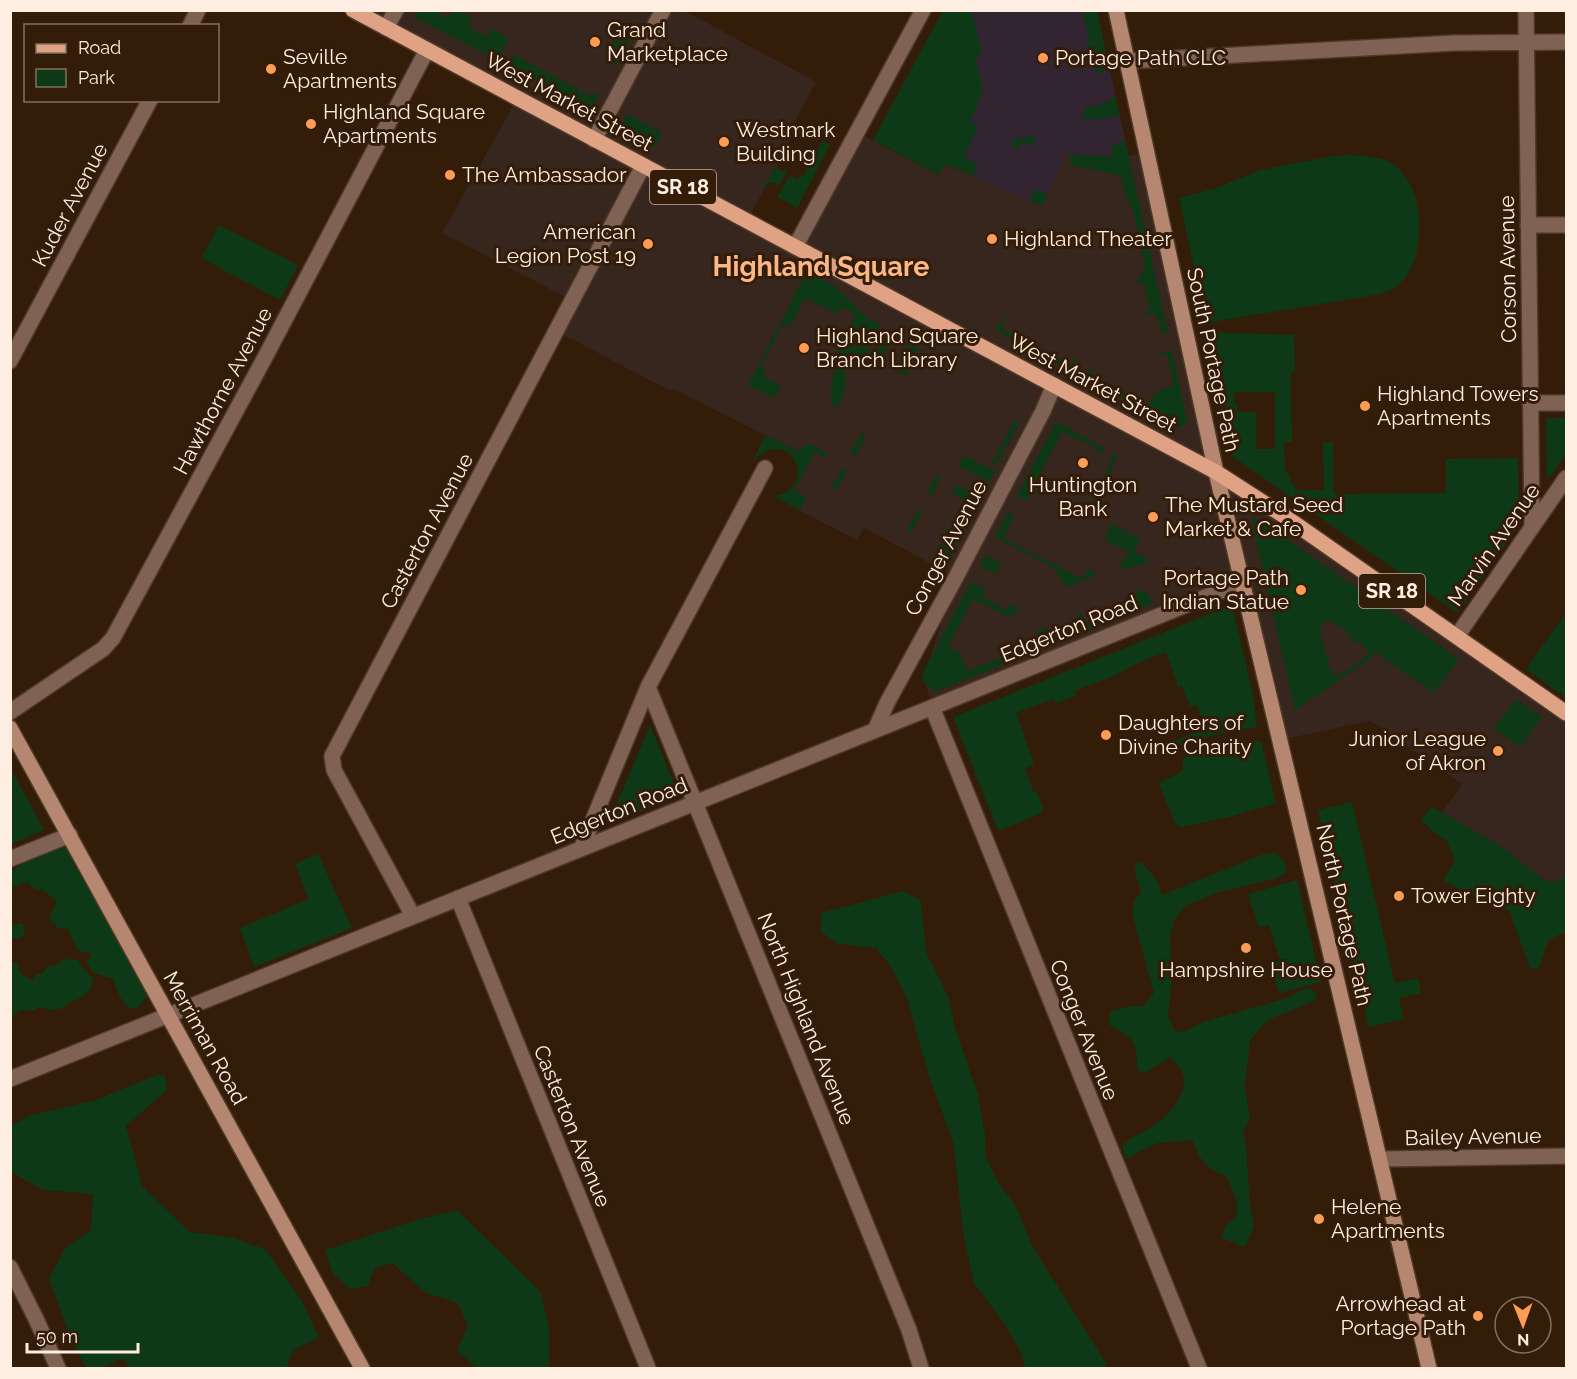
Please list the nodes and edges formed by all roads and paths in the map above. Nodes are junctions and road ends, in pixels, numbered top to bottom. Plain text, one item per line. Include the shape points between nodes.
1 (198, 10) edge
2 (353, 10) edge
3 (396, 10) edge
4 (663, 10) edge
5 (923, 10) edge
6 (1116, 10) edge
7 (1526, 10) edge
8 (191, 24) edge
9 (386, 28) junction
10 (1566, 42) edge
11 (1526, 43) junction
12 (428, 50) junction
13 (1127, 61) junction
14 (149, 102) edge
15 (594, 140) junction
16 (643, 166) junction
17 (1528, 225) junction
18 (1566, 225) edge
19 (795, 247) junction
20 (10, 361) edge
21 (1054, 385) junction
22 (1530, 403) junction
23 (1566, 403) edge
24 (765, 468) dead end
25 (1216, 472) junction
26 (1566, 478) edge
27 (1532, 527) junction
28 (1243, 582) junction
29 (1457, 636) junction
30 (648, 687) junction
31 (932, 707) junction
32 (10, 712) edge
33 (1566, 713) edge
34 (10, 728) edge
35 (875, 730) junction
36 (695, 802) junction
37 (70, 835) junction
38 (581, 849) junction
39 (10, 859) edge
40 (458, 898) junction
41 (413, 916) junction
42 (168, 1015) junction
43 (10, 1079) edge
44 (1566, 1156) edge
45 (1380, 1159) junction
46 (10, 1267) edge
47 (58, 1368) edge
48 (362, 1368) edge
49 (648, 1368) edge
50 (921, 1368) edge
51 (1199, 1368) edge
52 (1429, 1368) edge

1 - 8 street
2 - 9 main road, West Market Street / SR 18
3 - 9 street
4 - 15 street
5 - 19 street
6 - 13 main road, South Portage Path
7 - 11 street, Corson Avenue
9 - 12 main road, West Market Street / SR 18
10 - 11 street
11 - 13 street via 1454,43
11 - 17 street, Corson Avenue
12 - 15 main road, West Market Street / SR 18
12 - 32 street, Hawthorne Avenue via 116,632 103,649
13 - 25 main road, South Portage Path
14 - 20 street, Kuder Avenue
15 - 16 main road, West Market Street / SR 18
16 - 19 main road, West Market Street / SR 18
16 - 41 street, Casterton Avenue via 332,756 334,770
17 - 18 street
17 - 22 street, Corson Avenue
19 - 21 main road, West Market Street / SR 18
21 - 25 main road, West Market Street / SR 18
21 - 35 street, Conger Avenue
22 - 23 street
22 - 27 street, Corson Avenue
24 - 30 street
25 - 28 main road, North Portage Path
25 - 29 main road, West Market Street / SR 18
26 - 27 street, Marvin Avenue
27 - 29 street, Marvin Avenue
28 - 31 street, Edgerton Road
28 - 45 main road, North Portage Path
29 - 33 main road, West Market Street / SR 18
30 - 36 street, North Highland Avenue
30 - 38 street
31 - 35 street, Edgerton Road
31 - 51 street, Conger Avenue
34 - 37 main road, Merriman Road
35 - 36 street, Edgerton Road
36 - 38 street, Edgerton Road
36 - 50 street, North Highland Avenue via 905,1318
37 - 39 street
37 - 42 main road, Merriman Road
38 - 40 street, Edgerton Road
40 - 41 street, Edgerton Road
40 - 49 street, Casterton Avenue
41 - 42 street, Edgerton Road
42 - 43 street, Edgerton Road
42 - 48 main road, Merriman Road
44 - 45 street, Bailey Avenue
45 - 52 main road, North Portage Path
46 - 47 street

